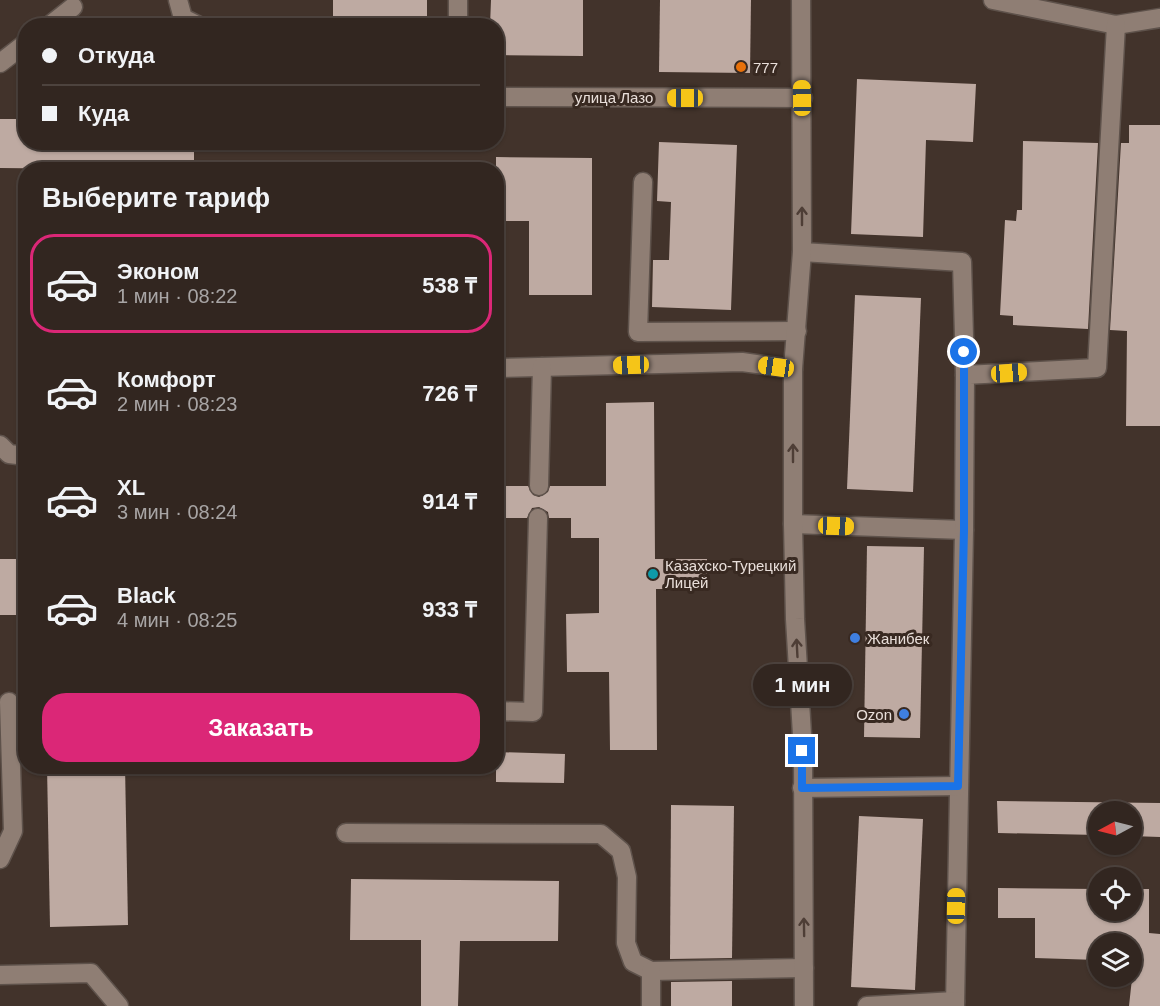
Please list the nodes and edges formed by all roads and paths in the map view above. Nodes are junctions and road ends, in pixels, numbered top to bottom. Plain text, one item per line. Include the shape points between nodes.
1 (178, 0) edge
2 (458, 0) edge
3 (801, 0) edge
4 (993, 0) edge
5 (73, 7) dead end
6 (59, 18) edge
7 (183, 18) edge
8 (458, 18) edge
9 (1160, 18) edge
10 (1116, 25) junction
11 (18, 49) edge
12 (0, 63) edge
13 (504, 97) edge
14 (802, 98) junction
15 (643, 182) dead end
16 (802, 252) junction
17 (797, 331) junction
18 (504, 368) edge
19 (542, 368) junction
20 (793, 369) junction
21 (965, 375) junction
22 (0, 445) edge
23 (18, 455) edge
24 (539, 486) dead end
25 (538, 518) dead end
26 (793, 524) junction
27 (964, 530) junction
28 (9, 702) dead end
29 (504, 711) edge
30 (958, 786) junction
31 (802, 788) junction
32 (346, 833) dead end
33 (0, 859) edge
34 (804, 968) junction
35 (651, 971) junction
36 (0, 975) edge
37 (955, 1004) edge
38 (119, 1006) edge
39 (651, 1006) edge
40 (804, 1006) edge
41 (867, 1006) edge

1 - 7 street
2 - 8 street
3 - 14 street
4 - 10 street
5 - 6 street
9 - 10 street
10 - 21 street via 1097,368
11 - 12 street
13 - 14 street, улица Лазо
16 -> 14 street
15 - 17 street via 638,332
16 - 17 street
16 - 21 street via 962,262
17 - 20 street
18 - 19 street
19 - 20 street via 742,362
19 - 24 street
26 -> 20 street
21 - 27 street
22 - 23 street via 9,454
25 - 29 street via 533,712
26 - 27 street
31 -> 26 street
27 - 30 street
28 - 33 street via 13,831
30 - 31 street
30 - 37 street
34 -> 31 street
32 - 35 street via 601,834 621,851 627,877 626,943 633,962
34 - 35 street
34 - 40 street
35 - 39 street
36 - 38 street via 91,974
37 - 41 street

